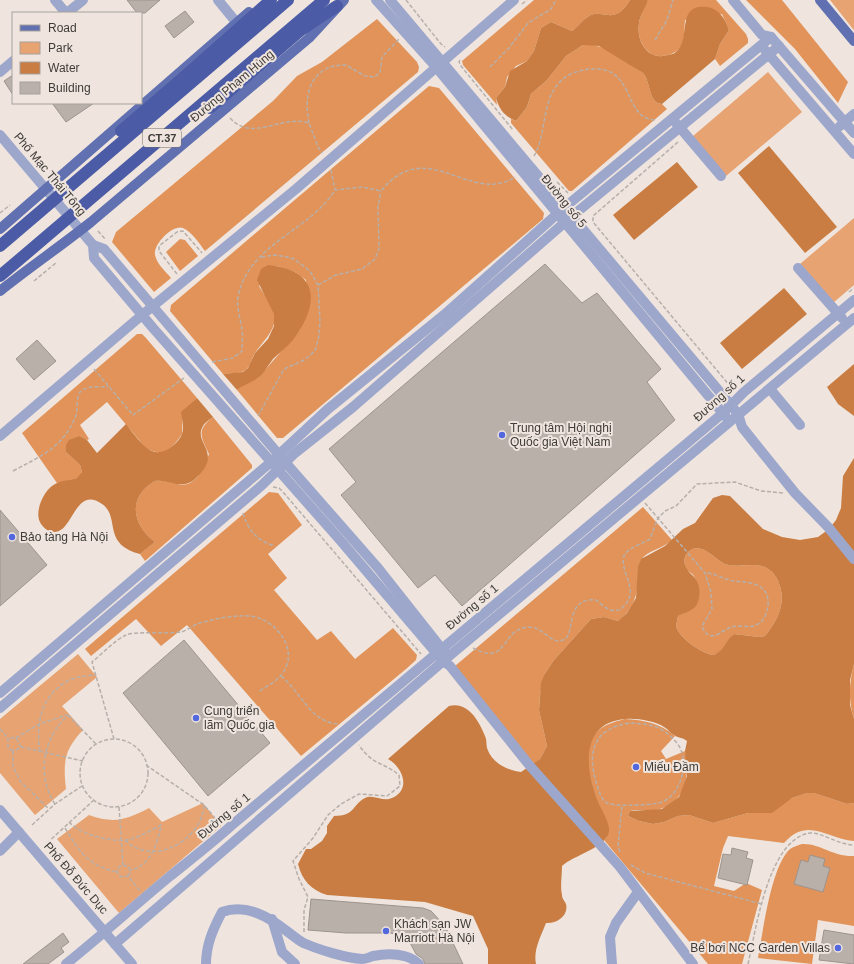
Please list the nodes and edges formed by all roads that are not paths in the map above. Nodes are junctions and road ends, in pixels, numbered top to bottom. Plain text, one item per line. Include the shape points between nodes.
1 (55, 0) edge
2 (83, 0) edge
3 (218, 0) edge
4 (264, 0) edge
5 (272, 0) edge
6 (288, 0) edge
7 (324, 0) edge
8 (376, 0) edge
9 (390, 0) edge
10 (733, 0) edge
11 (820, 0) edge
12 (341, 3) edge
13 (517, 3) edge
14 (66, 12) edge
15 (68, 12) edge
16 (236, 22) junction
17 (765, 39) junction
18 (854, 42) edge
19 (779, 46) junction
20 (768, 55) junction
21 (12, 62) edge
22 (439, 64) junction
23 (0, 72) edge
24 (854, 114) edge
25 (672, 119) junction
26 (844, 122) junction
27 (683, 131) junction
28 (834, 131) junction
29 (854, 133) edge
30 (0, 135) edge
31 (854, 154) edge
32 (721, 176) dead end
33 (46, 190) junction
34 (562, 211) junction
35 (568, 221) junction
36 (0, 229) edge
37 (81, 230) junction
38 (0, 235) edge
39 (93, 245) junction
40 (0, 246) edge
41 (798, 268) dead end
42 (0, 276) edge
43 (0, 280) edge
44 (0, 291) edge
45 (854, 300) edge
46 (153, 307) junction
47 (837, 313) junction
48 (142, 315) junction
49 (850, 321) edge
50 (395, 356) junction
51 (402, 365) junction
52 (770, 388) junction
53 (345, 395) junction
54 (730, 404) junction
55 (353, 407) junction
56 (328, 409) junction
57 (738, 414) junction
58 (726, 417) junction
59 (336, 421) junction
60 (800, 425) dead end
61 (742, 427) junction
62 (0, 436) edge
63 (282, 458) junction
64 (274, 466) junction
65 (629, 491) junction
66 (640, 502) junction
67 (609, 507) junction
68 (616, 517) junction
69 (576, 536) junction
70 (344, 537) junction
71 (584, 544) junction
72 (563, 548) junction
73 (570, 555) junction
74 (854, 559) edge
75 (378, 568) junction
76 (371, 576) junction
77 (518, 592) junction
78 (87, 618) junction
79 (94, 628) junction
80 (67, 635) junction
81 (75, 646) junction
82 (47, 652) junction
83 (444, 657) junction
84 (55, 662) junction
85 (0, 693) edge
86 (0, 708) edge
87 (0, 810) edge
88 (248, 813) junction
89 (256, 823) junction
90 (20, 832) junction
91 (207, 848) junction
92 (0, 852) edge
93 (216, 857) junction
94 (638, 892) junction
95 (272, 919) junction
96 (105, 933) junction
97 (115, 944) junction
98 (361, 962) edge
99 (66, 964) edge
100 (132, 964) edge
101 (206, 964) edge
102 (294, 964) edge
103 (419, 964) edge
104 (612, 964) edge
105 (693, 964) edge

1 - 14 street
2 - 15 street
3 - 16 street
4 - 16 main road
5 - 38 highway, bridge
6 - 40 highway, CT.37, bridge
7 - 42 highway, CT.37, bridge
8 - 22 street, Đường số 5
9 - 22 street, Đường số 5
10 - 17 street
11 - 18 main road
12 - 37 main road, Đường Phạm Hùng via 309,38
12 - 43 highway via 301,30 93,208
13 - 22 street
16 - 33 main road
17 - 19 street
17 - 20 street
17 - 25 street
19 - 20 street
19 - 26 street
20 - 27 street
20 - 28 street
21 - 23 street
22 - 34 street, Đường số 5
22 - 46 street via 296,189
24 - 26 street
25 - 27 street
25 - 34 street
26 - 28 street
26 - 29 street
27 - 32 street
27 - 35 street
28 - 31 street
30 - 33 street, Phố Mạc Thái Tông
33 - 36 main road
33 - 37 street, Phố Mạc Thái Tông
34 - 35 street, Đường số 5
34 - 50 street
35 - 51 street
35 - 54 street, Đường số 5
35 - 58 street, Đường số 5
37 - 39 street, Phố Mạc Thái Tông
37 - 44 main road, Đường Phạm Hùng
39 - 46 street via 104,249
39 - 48 street via 94,258
41 - 47 street
45 - 47 street, Đường số 1
46 - 48 street
46 - 63 street
47 - 49 street
47 - 54 street, Đường số 1
48 - 62 street
48 - 64 street
49 - 52 street, Đường số 1
50 - 51 street
50 - 53 street
51 - 55 street
52 - 57 street, Đường số 1
52 - 60 street
53 - 55 street
53 - 56 street
54 - 57 street, Đường số 5
54 - 58 street, Đường số 1
55 - 59 street
56 - 59 street
56 - 63 street
57 - 58 street, Đường số 1
57 - 61 street
58 - 61 street
58 - 65 street, Đường số 1
58 - 66 street, Đường số 1
59 - 63 street
61 - 74 street
63 - 64 street
63 - 70 street
64 - 70 street
64 - 78 street
64 - 79 street via 261,486
65 - 66 street
65 - 67 street, Đường số 1
66 - 68 street, Đường số 1
67 - 68 street
67 - 69 street, Đường số 1
68 - 71 street, Đường số 1
69 - 71 street
69 - 72 street, Đường số 1
70 - 75 street
70 - 76 street
71 - 73 street, Đường số 1
72 - 73 street
72 - 77 street, Đường số 1
73 - 77 street, Đường số 1
75 - 76 street
75 - 83 street
76 - 83 street
77 - 83 street, Đường số 1
78 - 79 street
78 - 80 street
79 - 81 street
80 - 81 street
80 - 82 street
81 - 84 street
82 - 84 street
82 - 85 street
83 - 88 street, Đường số 1
83 - 89 street, Đường số 1
83 - 94 street via 530,766
84 - 86 street
87 - 90 street, Phố Đỗ Đức Dục
88 - 89 street
88 - 91 street, Đường số 1
89 - 93 street, Đường số 1
90 - 92 street
90 - 96 street, Phố Đỗ Đức Dục
91 - 93 street
91 - 96 street, Đường số 1 via 169,877
93 - 97 street, Đường số 1
94 - 104 street via 616,923 610,937
94 - 105 street
95 - 98 street via 305,944
95 - 101 street via 260,913 244,910 229,909 222,912 211,935 206,952
95 - 102 street via 282,952
96 - 97 street, Phố Đỗ Đức Dục
96 - 99 street, Đường số 1
97 - 100 street, Phố Đỗ Đức Dục
98 - 103 street via 374,956 398,955 413,958

